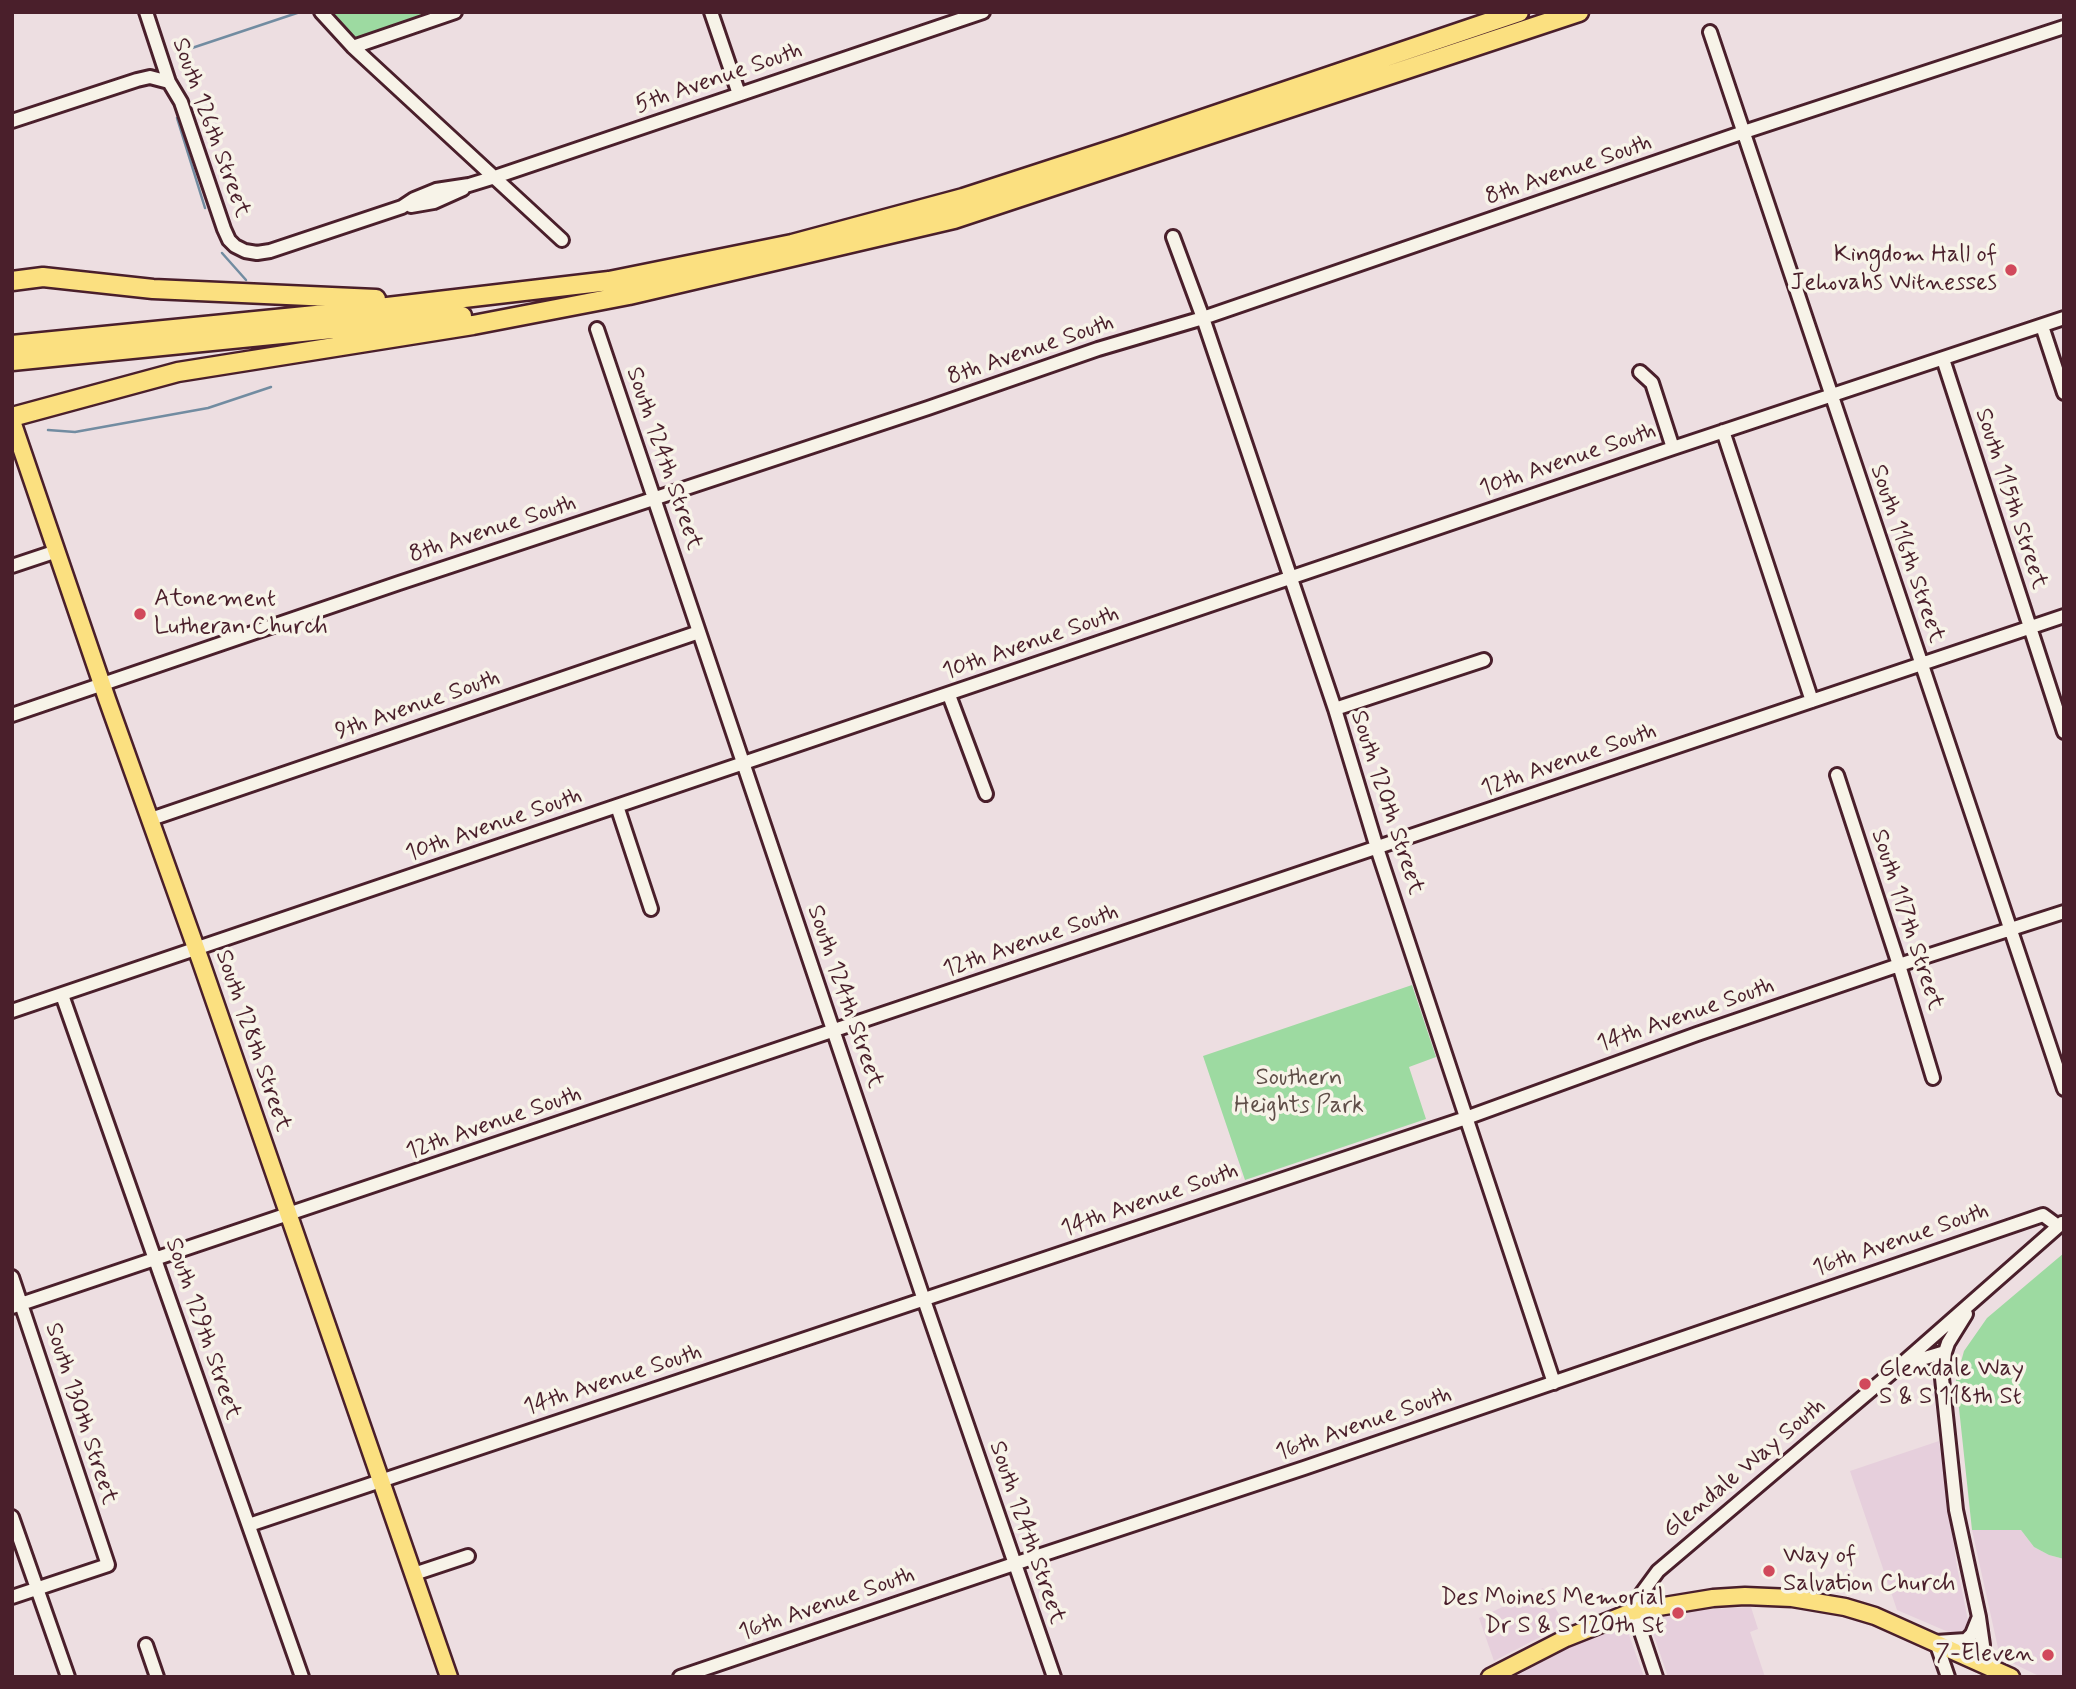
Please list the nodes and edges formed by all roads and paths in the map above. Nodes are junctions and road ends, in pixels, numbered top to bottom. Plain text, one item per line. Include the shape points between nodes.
1 (146, 12) edge
2 (321, 12) edge
3 (455, 12) edge
4 (711, 12) edge
5 (983, 12) edge
6 (1519, 12) edge
7 (1578, 12) edge
8 (2064, 27) edge
9 (1710, 32) dead end
10 (353, 47) junction
11 (169, 82) junction
12 (739, 94) junction
13 (12, 121) edge
14 (1744, 132) junction
15 (495, 177) junction
16 (1173, 237) dead end
17 (562, 240) dead end
18 (245, 250) joint
19 (12, 281) edge
20 (526, 290) junction
21 (576, 304) junction
22 (1203, 318) junction
23 (2064, 318) edge
24 (2042, 326) junction
25 (597, 329) dead end
26 (12, 345) edge
27 (33, 351) junction
28 (1943, 359) junction
29 (12, 360) edge
30 (1640, 372) dead end
31 (2064, 393) edge
32 (1831, 396) junction
33 (12, 419) edge
34 (1723, 431) junction
35 (1673, 448) junction
36 (653, 498) junction
37 (57, 551) junction
38 (12, 566) edge
39 (1290, 578) junction
40 (2064, 617) edge
41 (2030, 628) junction
42 (699, 632) junction
43 (1484, 660) dead end
44 (1921, 664) junction
45 (102, 685) junction
46 (949, 695) junction
47 (1812, 701) junction
48 (1335, 709) junction
49 (12, 715) edge
50 (2064, 732) edge
51 (743, 765) junction
52 (1837, 775) dead end
53 (986, 794) dead end
54 (617, 806) junction
55 (151, 819) junction
56 (1377, 848) junction
57 (652, 909) dead end
58 (2064, 912) edge
59 (2010, 930) junction
60 (195, 948) junction
61 (1899, 965) junction
62 (62, 995) junction
63 (12, 1011) edge
64 (834, 1031) junction
65 (1933, 1078) dead end
66 (2064, 1089) edge
67 (1466, 1118) junction
68 (289, 1215) junction
69 (2061, 1224) edge
70 (155, 1259) junction
71 (12, 1277) edge
72 (1995, 1283) junction
73 (924, 1300) junction
74 (17, 1306) edge
75 (1945, 1352) junction
76 (1896, 1369) junction
77 (1554, 1383) junction
78 (381, 1480) junction
79 (12, 1517) edge
80 (249, 1525) junction
81 (468, 1556) dead end
82 (1014, 1564) junction
83 (414, 1574) junction
84 (38, 1589) junction
85 (12, 1597) edge
86 (1634, 1611) junction
87 (1979, 1617) junction
88 (1936, 1642) junction
89 (146, 1645) dead end
90 (1980, 1661) junction
91 (68, 1677) edge
92 (157, 1677) edge
93 (302, 1677) edge
94 (449, 1677) edge
95 (680, 1677) edge
96 (1054, 1677) edge
97 (1490, 1677) edge
98 (1656, 1677) edge
99 (1948, 1677) edge
100 (2011, 1677) edge

1 - 11 street, South 126th Street
2 - 10 street
3 - 10 street
4 - 12 street
5 - 12 street, 5th Avenue South
6 - 20 highway via 962,198 779,246 609,281
7 - 21 highway via 954,219
8 - 14 street, 8th Avenue South
9 - 14 street, South 116th Street
10 - 15 street
11 - 13 street via 150,77
11 - 18 street, South 126th Street via 181,102 224,229 229,240
12 - 15 street, 5th Avenue South
14 - 22 street, 8th Avenue South
14 - 32 street, South 116th Street
15 - 17 street
15 - 18 street, 5th Avenue South via 436,190 402,207 270,251
16 - 22 street, South 120th Street
19 - 20 highway via 43,277 153,289 363,299
20 - 27 highway
21 - 27 highway
21 - 33 highway via 178,372
22 - 36 street, 8th Avenue South
22 - 39 street, South 120th Street
23 - 24 street, 10th Avenue South
24 - 28 street, 10th Avenue South
24 - 31 street
25 - 36 street, South 124th Street
26 - 27 highway
27 - 29 highway
28 - 32 street, 10th Avenue South
28 - 41 street, South 115th Street
30 - 35 street via 1652,383
32 - 34 street, 10th Avenue South
32 - 44 street, South 116th Street
33 - 37 main road, South 128th Street
34 - 35 street, 10th Avenue South
34 - 47 street
35 - 39 street, 10th Avenue South
36 - 42 street, South 124th Street
36 - 45 street, 8th Avenue South
37 - 38 street
37 - 45 main road, South 128th Street
39 - 46 street, 10th Avenue South
39 - 48 street, South 120th Street
40 - 41 street, 12th Avenue South
41 - 44 street, 12th Avenue South
41 - 50 street, South 115th Street
42 - 51 street, South 124th Street
42 - 55 street, 9th Avenue South
43 - 48 street
44 - 47 street, 12th Avenue South
44 - 59 street, South 116th Street
45 - 49 street, 8th Avenue South
45 - 55 main road, South 128th Street
46 - 51 street, 10th Avenue South
46 - 53 street
47 - 56 street, 12th Avenue South
48 - 56 street, South 120th Street
51 - 54 street, 10th Avenue South
51 - 64 street, South 124th Street
52 - 61 street, South 117th Street
54 - 57 street
54 - 60 street, 10th Avenue South
55 - 60 main road, South 128th Street
56 - 64 street, 12th Avenue South
56 - 67 street, South 120th Street
58 - 59 street, 14th Avenue South
59 - 61 street, 14th Avenue South
59 - 66 street, South 116th Street
60 - 62 street, 10th Avenue South
60 - 68 main road, South 128th Street
61 - 65 street, South 117th Street
61 - 67 street, 14th Avenue South
62 - 63 street, 10th Avenue South
62 - 70 street, South 129th Street
64 - 68 street, 12th Avenue South
64 - 73 street, South 124th Street
67 - 73 street, 14th Avenue South
67 - 77 street, South 120th Street
68 - 70 street, 12th Avenue South
68 - 78 main road, South 128th Street
69 - 72 street, Glendale Way South
69 - 77 street, 16th Avenue South via 2043,1215
70 - 74 street, 12th Avenue South
70 - 80 street, South 129th Street
71 - 74 street, South 130th Street
72 - 75 street via 1958,1324
72 - 76 street, Glendale Way South
73 - 78 street, 14th Avenue South
73 - 82 street, South 124th Street
74 - 84 street, South 130th Street via 108,1565
75 - 76 street, Glendale Way South
75 - 87 street via 1942,1378 1956,1510
76 - 86 street, Glendale Way South via 1658,1571
77 - 82 street, 16th Avenue South
78 - 80 street, 14th Avenue South
78 - 83 main road, South 128th Street
79 - 84 street
80 - 93 street, South 129th Street
81 - 83 street
82 - 95 street, 16th Avenue South
82 - 96 street, South 124th Street
83 - 94 main road, South 128th Street
84 - 85 street
84 - 91 street
86 - 88 main road via 1713,1598 1792,1598 1875,1616
86 - 97 main road via 1577,1633
86 - 98 street
87 - 88 street via 1966,1640
87 - 90 street
88 - 90 main road
88 - 99 street
89 - 92 street
90 - 100 main road

